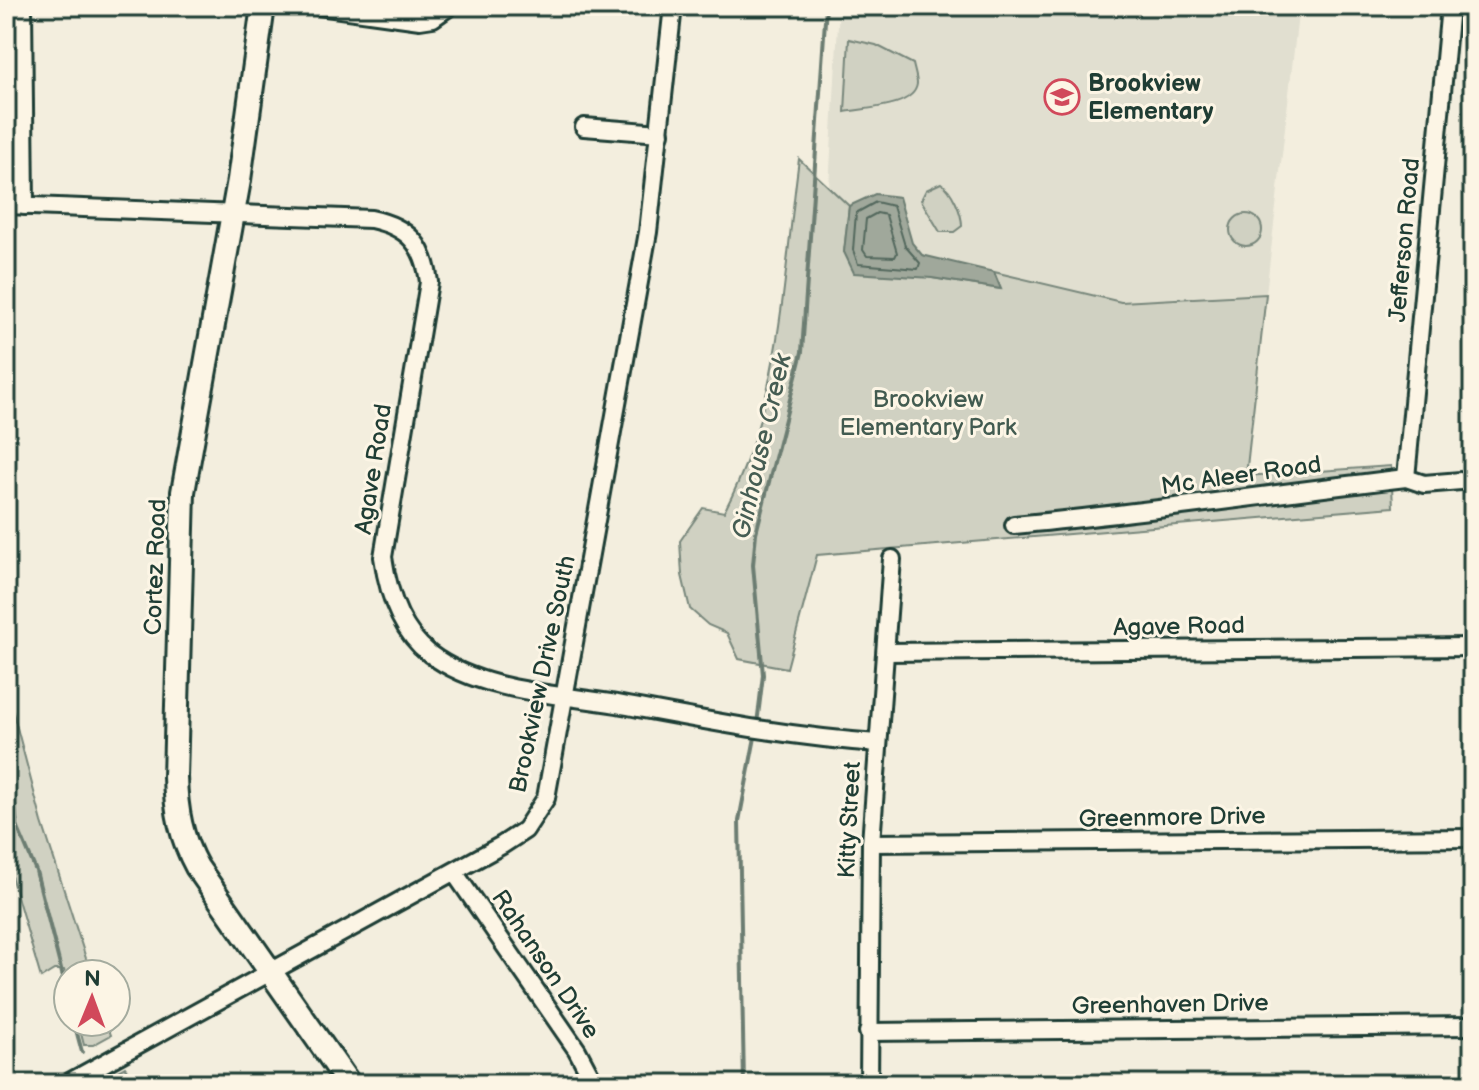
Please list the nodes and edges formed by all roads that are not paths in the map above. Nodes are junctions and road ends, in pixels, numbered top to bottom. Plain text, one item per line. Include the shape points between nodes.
1 (23, 6) edge
2 (263, 6) edge
3 (319, 6) edge
4 (450, 6) edge
5 (673, 6) edge
6 (1450, 6) edge
7 (584, 127) dead end
8 (660, 133) junction
9 (6, 205) edge
10 (25, 206) junction
11 (230, 216) junction
12 (1406, 478) junction
13 (1473, 480) edge
14 (1014, 525) dead end
15 (892, 559) dead end
16 (1473, 647) edge
17 (886, 652) junction
18 (567, 696) junction
19 (877, 743) junction
20 (1473, 838) edge
21 (871, 843) junction
22 (454, 872) junction
23 (270, 973) junction
24 (1473, 1026) edge
25 (868, 1032) junction
26 (66, 1084) edge
27 (349, 1084) edge
28 (595, 1084) edge
29 (869, 1084) edge

1 - 10 street
2 - 11 street, Cortez Road
3 - 4 street via 420,20
5 - 8 street, Brookview Drive South
6 - 12 street, Jefferson Road
7 - 8 street
8 - 18 street, Brookview Drive South via 648,232
9 - 10 street, Agave Road
10 - 11 street, Agave Road
11 - 18 street, Agave Road via 371,219 413,237 426,260 429,282 386,531 388,590 428,653 487,680
11 - 23 street, Cortez Road via 183,492 175,789 186,846
12 - 13 street, Mc Aleer Road via 1424,484
12 - 14 street, Mc Aleer Road
15 - 17 street, Kitty Street
16 - 17 street, Agave Road
17 - 19 street, Kitty Street
18 - 19 street, Agave Road via 783,734
18 - 22 street, Brookview Drive South via 546,798 539,809 525,830
19 - 21 street, Kitty Street
20 - 21 street, Greenmore Drive
21 - 25 street, Kitty Street
22 - 23 street, Brookview Drive South
22 - 28 street, Rahanson Drive
23 - 26 street, Brookview Drive South
23 - 27 street, Cortez Road
24 - 25 street, Greenhaven Drive
25 - 29 street, Kitty Street

